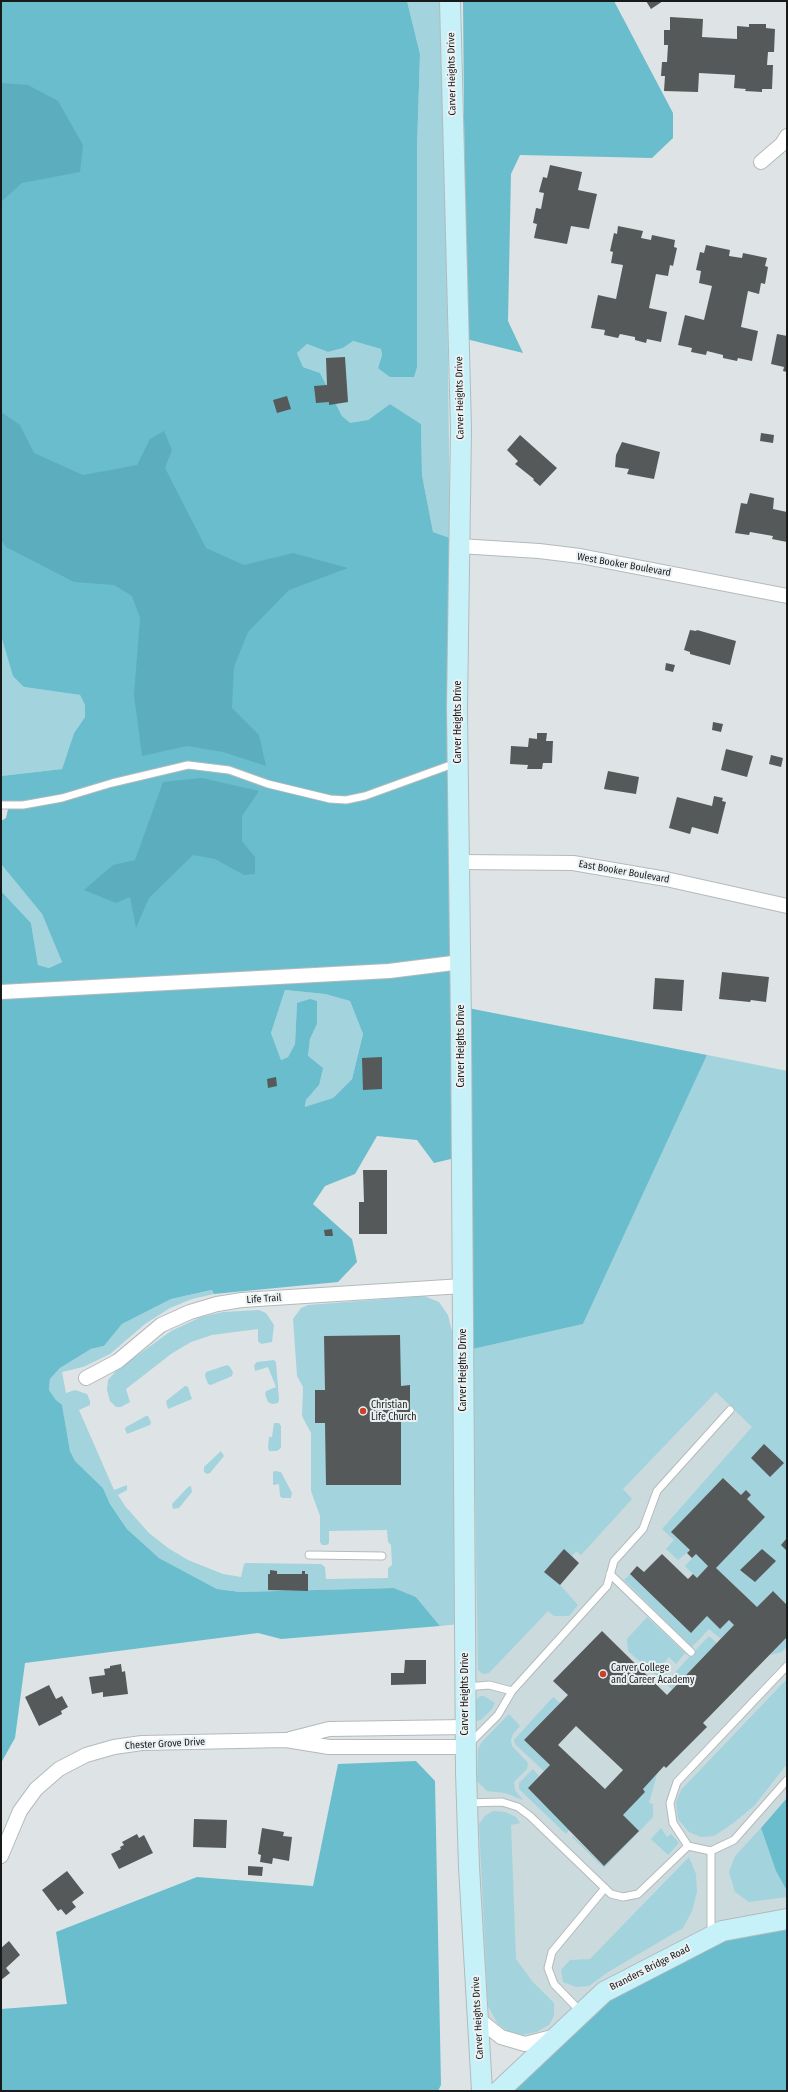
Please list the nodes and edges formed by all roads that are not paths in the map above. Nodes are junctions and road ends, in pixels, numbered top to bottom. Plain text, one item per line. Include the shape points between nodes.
1 (450, 1) edge
2 (787, 136) edge
3 (761, 162) dead end
4 (459, 546) junction
5 (787, 596) edge
6 (458, 762) junction
7 (1, 805) edge
8 (459, 862) junction
9 (787, 906) edge
10 (460, 962) junction
11 (1, 992) edge
12 (463, 1286) junction
13 (86, 1378) dead end
14 (730, 1410) dead end
15 (309, 1555) dead end
16 (382, 1556) dead end
17 (610, 1574) junction
18 (691, 1652) dead end
19 (787, 1666) edge
20 (465, 1687) junction
21 (512, 1691) junction
22 (466, 1727) junction
23 (286, 1740) junction
24 (466, 1747) junction
25 (787, 1780) edge
26 (467, 1803) junction
27 (688, 1846) junction
28 (711, 1851) junction
29 (1, 1856) edge
30 (605, 1888) junction
31 (787, 1919) edge
32 (712, 1937) junction
33 (581, 2013) junction
34 (477, 2018) junction
35 (557, 2036) junction
36 (482, 2091) edge
37 (499, 2091) edge

1 - 4 street, Carver Heights Drive via 461,429
2 - 3 street via 782,144
4 - 5 street, West Booker Boulevard via 580,556
4 - 6 street, Carver Heights Drive
6 - 7 lane via 365,796 346,800 330,799 268,784 229,770 188,765 62,798 23,805
6 - 8 street, Carver Heights Drive
8 - 9 street, East Booker Boulevard via 572,863 666,879
8 - 10 street, Carver Heights Drive
10 - 11 street via 388,971
10 - 12 street, Carver Heights Drive
12 - 13 street, Life Trail via 242,1300 216,1304 161,1325 118,1360
12 - 20 street, Carver Heights Drive
14 - 17 lane via 657,1491 642,1529 614,1561
15 - 16 lane
17 - 18 lane
17 - 21 lane via 607,1586
19 - 27 lane via 677,1782 670,1803 673,1823
20 - 21 lane via 489,1685
20 - 22 street, Carver Heights Drive
21 - 24 lane via 498,1715
22 - 23 street, Chester Grove Drive via 329,1728
22 - 24 street, Carver Heights Drive
23 - 24 street, Chester Grove Drive via 329,1747
23 - 29 street, Chester Grove Drive via 142,1743 86,1755 60,1770 36,1789 20,1811
24 - 26 street, Carver Heights Drive
25 - 28 lane via 734,1840
26 - 30 lane via 502,1802 518,1807
26 - 34 street, Carver Heights Drive
27 - 28 lane
27 - 30 lane via 638,1894 623,1897 611,1894
28 - 32 lane
30 - 33 lane via 552,1952 548,1968 554,1984
31 - 32 street, Branders Bridge Road via 722,1931
32 - 33 street, Branders Bridge Road via 604,1992
33 - 35 street, Branders Bridge Road
34 - 35 street via 501,2037 525,2044
34 - 36 street, Carver Heights Drive
35 - 37 street, Branders Bridge Road

